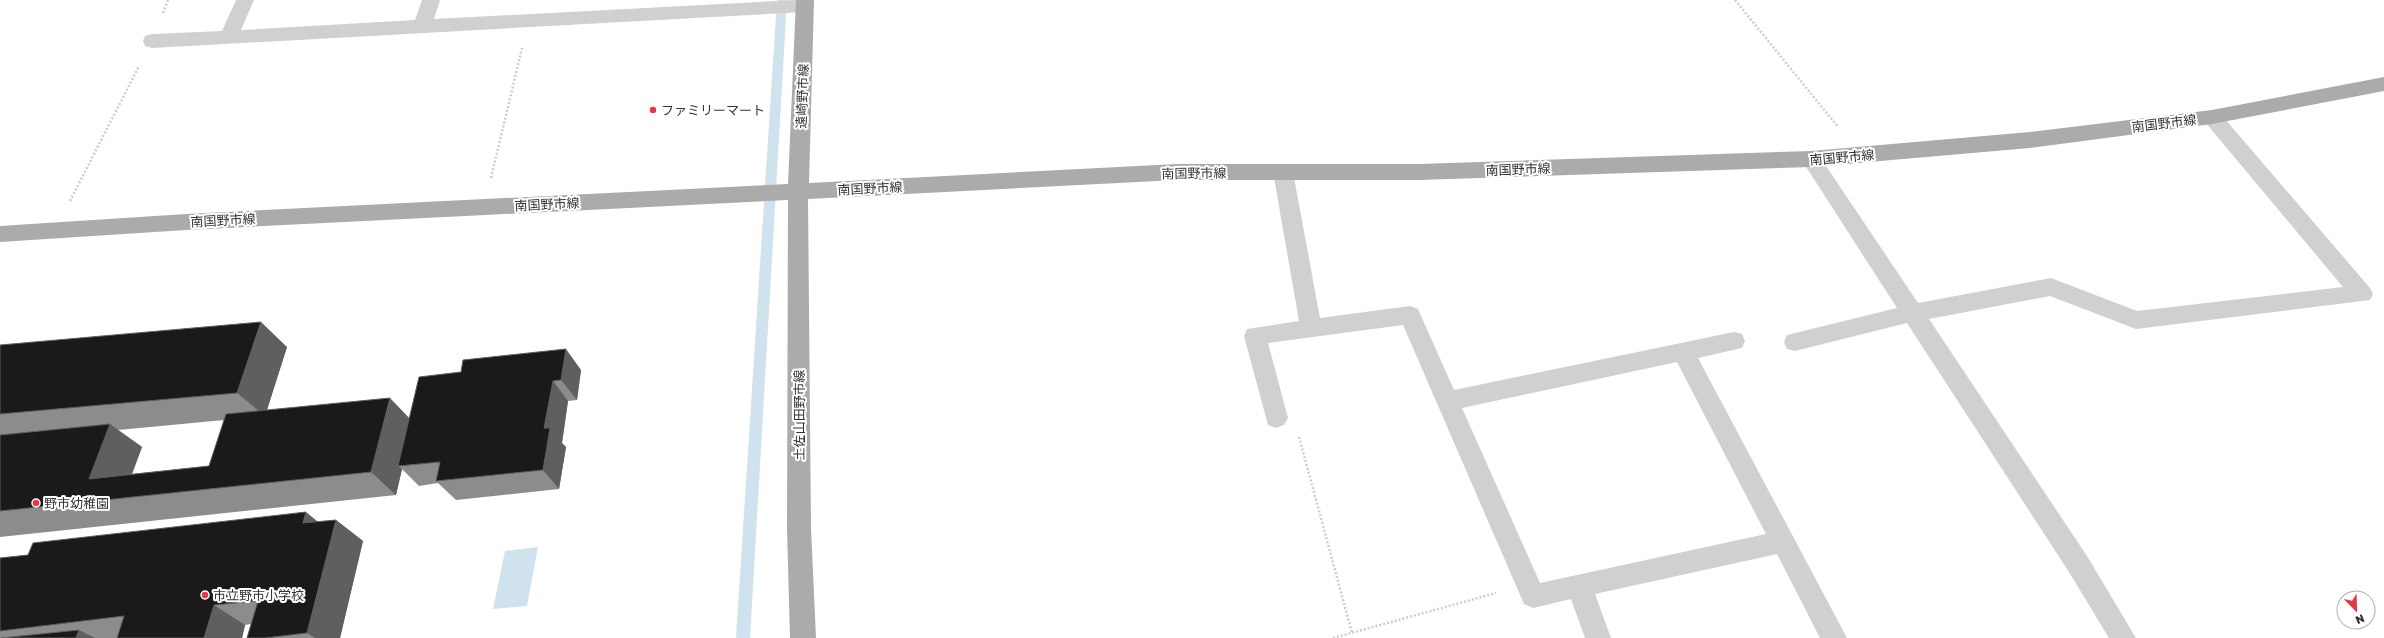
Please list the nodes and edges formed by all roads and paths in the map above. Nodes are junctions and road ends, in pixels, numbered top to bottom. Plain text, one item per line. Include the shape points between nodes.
1 (168, 0) edge
2 (245, 0) edge
3 (431, 0) edge
4 (1735, 0) edge
5 (805, 3) edge
6 (714, 6) edge
7 (528, 21) junction
8 (423, 26) junction
9 (228, 37) junction
10 (152, 41) junction
11 (2384, 84) edge
12 (2212, 117) junction
13 (1861, 155) junction
14 (1811, 160) junction
15 (1283, 172) junction
16 (798, 192) junction
17 (484, 207) junction
18 (54, 231) junction
19 (0, 234) edge
20 (1912, 313) junction
21 (1311, 329) junction
22 (1734, 341) dead end
23 (1795, 342) dead end
24 (1683, 352) junction
25 (1447, 401) junction
26 (1276, 418) joint
27 (1782, 542) junction
28 (1527, 584) junction
29 (1579, 586) junction
30 (1352, 633) junction
31 (803, 638) edge
32 (1333, 638) edge
33 (1598, 638) edge
34 (1834, 638) edge
35 (2123, 638) edge

1 - 10 path
2 - 9 street
3 - 8 street
4 - 13 path
5 - 6 street
5 - 16 main road, 遠崎野市線
6 - 7 street
7 - 8 street
7 - 17 path
8 - 9 street
9 - 10 street
10 - 18 path
11 - 12 main road, 南国野市線
12 - 13 main road, 南国野市線 via 2030,140
12 - 20 street via 2362,294 2136,320 2051,287
13 - 14 main road, 南国野市線
14 - 15 main road, 南国野市線 via 1418,172
14 - 20 street
15 - 16 main road, 南国野市線 via 1177,172
15 - 21 street
16 - 17 main road, 南国野市線
16 - 31 main road, 土佐山田野市線
17 - 18 main road, 南国野市線
18 - 19 main road, 南国野市線
20 - 23 street
20 - 35 street via 2074,558
21 - 25 street via 1410,315
21 - 26 street via 1255,336
22 - 24 street
24 - 25 street
24 - 27 street
25 - 28 street
26 - 30 path via 1295,420
27 - 29 street
27 - 34 street
28 - 29 street via 1533,596
28 - 30 path
29 - 33 street
30 - 32 path

